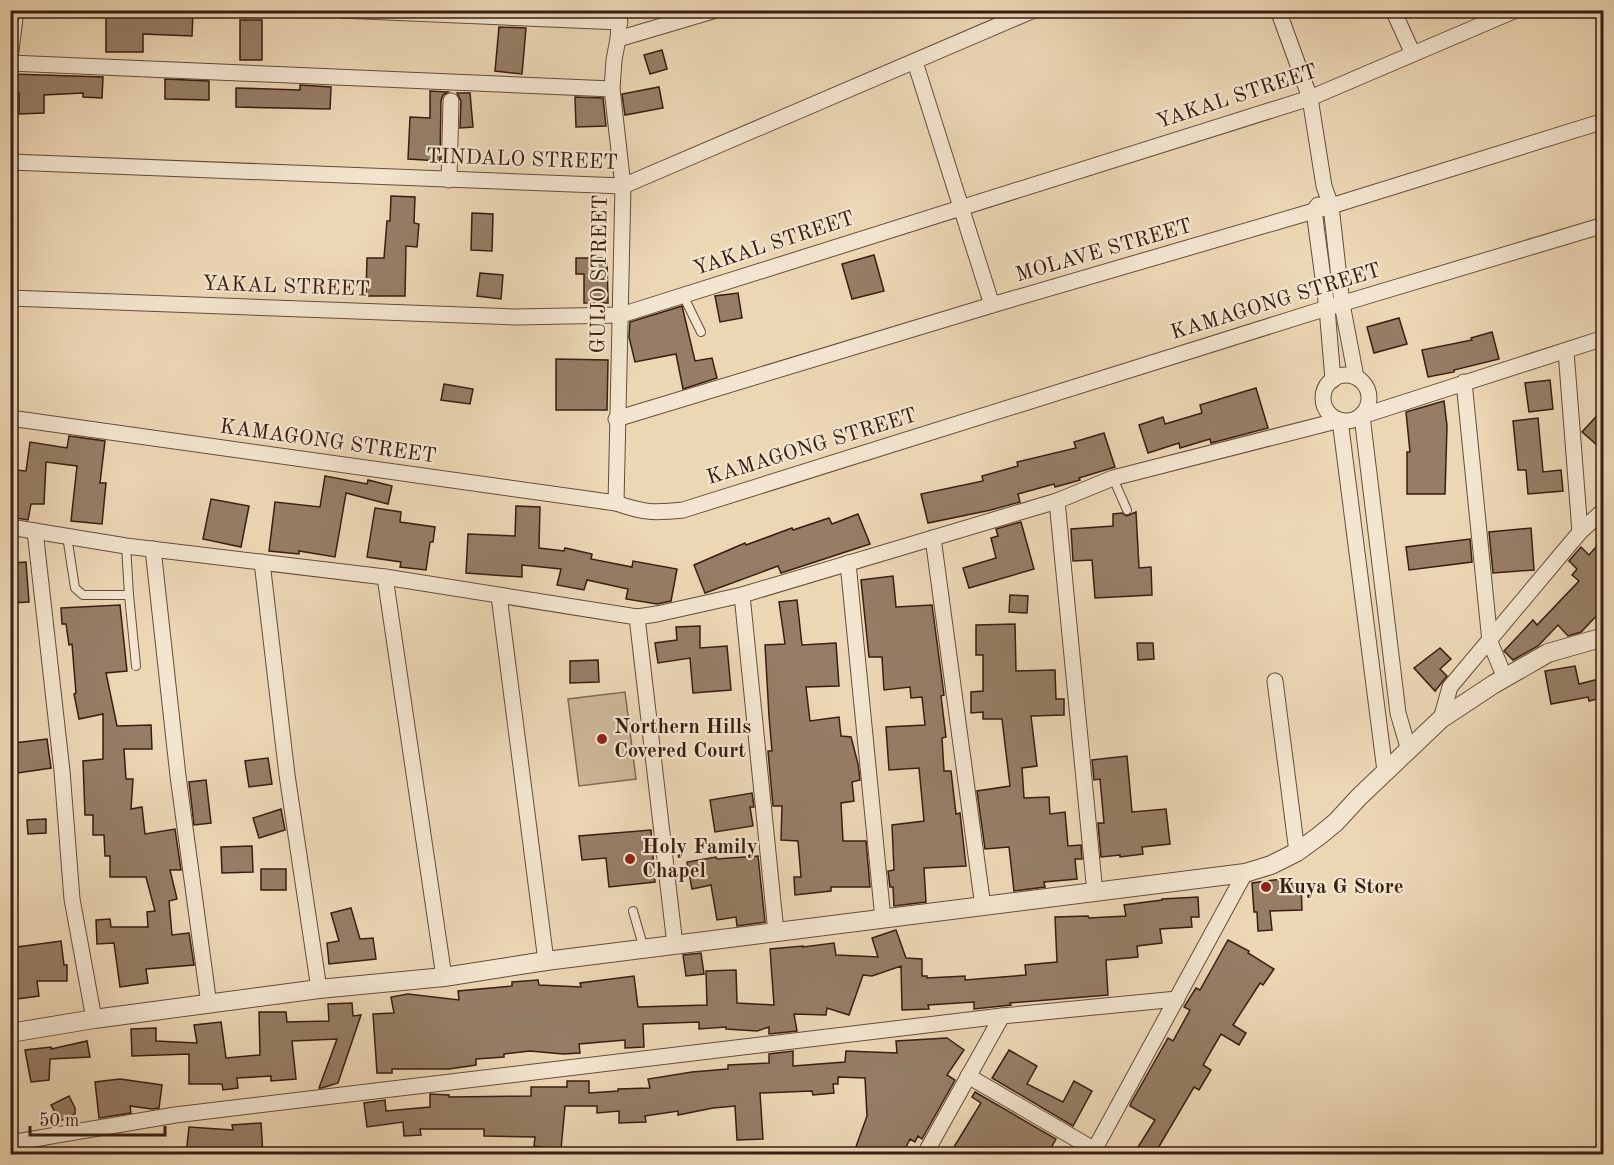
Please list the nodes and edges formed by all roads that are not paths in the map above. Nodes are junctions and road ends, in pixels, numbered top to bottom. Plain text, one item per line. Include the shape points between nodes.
1 (16, 10) edge
2 (340, 10) edge
3 (716, 10) edge
4 (1034, 10) edge
5 (1278, 10) edge
6 (1393, 10) edge
7 (1516, 10) edge
8 (620, 16) edge
9 (618, 39) junction
10 (1413, 54) junction
11 (10, 61) edge
12 (915, 62) junction
13 (612, 89) junction
14 (1310, 98) junction
15 (451, 101) dead end
16 (1604, 121) edge
17 (10, 162) edge
18 (449, 180) junction
19 (622, 186) junction
20 (1325, 192) junction
21 (1331, 206) junction
22 (960, 207) junction
23 (1314, 211) junction
24 (1604, 225) edge
25 (682, 295) junction
26 (10, 298) edge
27 (992, 305) junction
28 (1334, 306) junction
29 (621, 315) junction
30 (701, 332) dead end
31 (1604, 338) edge
32 (1566, 351) junction
33 (1356, 377) junction
34 (1333, 380) junction
35 (1464, 382) junction
36 (1362, 416) junction
37 (10, 418) edge
38 (616, 419) junction
39 (1340, 420) junction
40 (1113, 478) junction
41 (1057, 501) junction
42 (616, 503) junction
43 (1126, 510) dead end
44 (1604, 510) edge
45 (10, 527) edge
46 (35, 531) junction
47 (1580, 532) junction
48 (67, 536) junction
49 (933, 538) junction
50 (126, 546) junction
51 (153, 549) junction
52 (262, 562) junction
53 (848, 563) junction
54 (385, 577) junction
55 (129, 595) junction
56 (742, 595) junction
57 (500, 596) junction
58 (637, 617) junction
59 (1604, 637) edge
60 (1490, 642) junction
61 (136, 666) dead end
62 (1505, 678) junction
63 (1275, 681) dead end
64 (1441, 719) junction
65 (1409, 751) junction
66 (1385, 771) junction
67 (1297, 852) junction
68 (1245, 873) junction
69 (1095, 892) junction
70 (983, 907) junction
71 (633, 910) dead end
72 (883, 919) junction
73 (776, 933) junction
74 (675, 945) junction
75 (644, 949) junction
76 (546, 961) junction
77 (444, 978) junction
78 (319, 990) junction
79 (1177, 999) junction
80 (209, 1005) junction
81 (1002, 1016) junction
82 (94, 1019) junction
83 (10, 1033) edge
84 (968, 1077) junction
85 (10, 1143) edge
86 (1094, 1152) edge
87 (925, 1155) edge

1 - 11 street
2 - 8 street
3 - 9 street
4 - 12 street, TINDALO STREET
5 - 14 street
6 - 10 street
7 - 10 street, YAKAL STREET
8 - 9 street, GUIJO STREET
9 - 13 street, GUIJO STREET
10 - 14 street, YAKAL STREET
11 - 13 street
12 - 19 street, TINDALO STREET
12 - 22 street
13 - 19 street, GUIJO STREET
14 - 20 street
14 - 22 street, YAKAL STREET
15 - 18 street
16 - 21 street, MOLAVE STREET
17 - 18 street, TINDALO STREET
18 - 19 street, TINDALO STREET
19 - 29 street, GUIJO STREET
20 - 21 street
20 - 23 street
21 - 23 street, MOLAVE STREET
21 - 28 street
22 - 25 street, YAKAL STREET
22 - 27 street
23 - 27 street, MOLAVE STREET
23 - 28 street
24 - 28 street, KAMAGONG STREET
25 - 29 street, YAKAL STREET
25 - 30 lane
26 - 29 street, YAKAL STREET via 515,316
27 - 38 street, MOLAVE STREET
28 - 33 street
28 - 34 street
28 - 42 street, KAMAGONG STREET via 683,510 655,513
29 - 38 street, GUIJO STREET
31 - 32 street
32 - 35 street
32 - 47 street
33 - 34 street via 1344,375
33 - 36 street via 1370,395
34 - 39 street via 1324,391 1324,406
35 - 36 street
35 - 60 street
36 - 39 street
36 - 65 street via 1398,713
37 - 42 street, KAMAGONG STREET
38 - 42 street, GUIJO STREET
39 - 40 street
39 - 66 street
40 - 41 street
40 - 43 lane
41 - 49 street
41 - 69 street
44 - 47 street
45 - 46 street
46 - 48 street
46 - 82 street via 72,899
47 - 60 street
48 - 50 street
48 - 55 lane via 75,588 82,595
49 - 53 street
49 - 70 street
50 - 51 street
50 - 55 lane
51 - 52 street
51 - 80 street
52 - 54 street
52 - 78 street via 287,775
53 - 56 street
53 - 72 street
54 - 57 street
54 - 77 street
55 - 61 lane
56 - 58 street
56 - 73 street
57 - 58 street
57 - 76 street
58 - 74 street
59 - 62 street via 1548,652
60 - 62 street
60 - 64 street via 1449,687
62 - 64 street
63 - 67 street
64 - 65 street
65 - 66 street
66 - 67 street via 1336,822
67 - 68 street
68 - 69 street
68 - 79 street
69 - 70 street
70 - 72 street
71 - 75 lane
72 - 73 street
73 - 74 street
74 - 75 street
75 - 76 street
76 - 77 street
77 - 78 street
78 - 80 street
79 - 81 street
79 - 86 street
80 - 82 street
81 - 84 street
81 - 85 street via 175,1115
82 - 83 street
84 - 86 street
84 - 87 street

